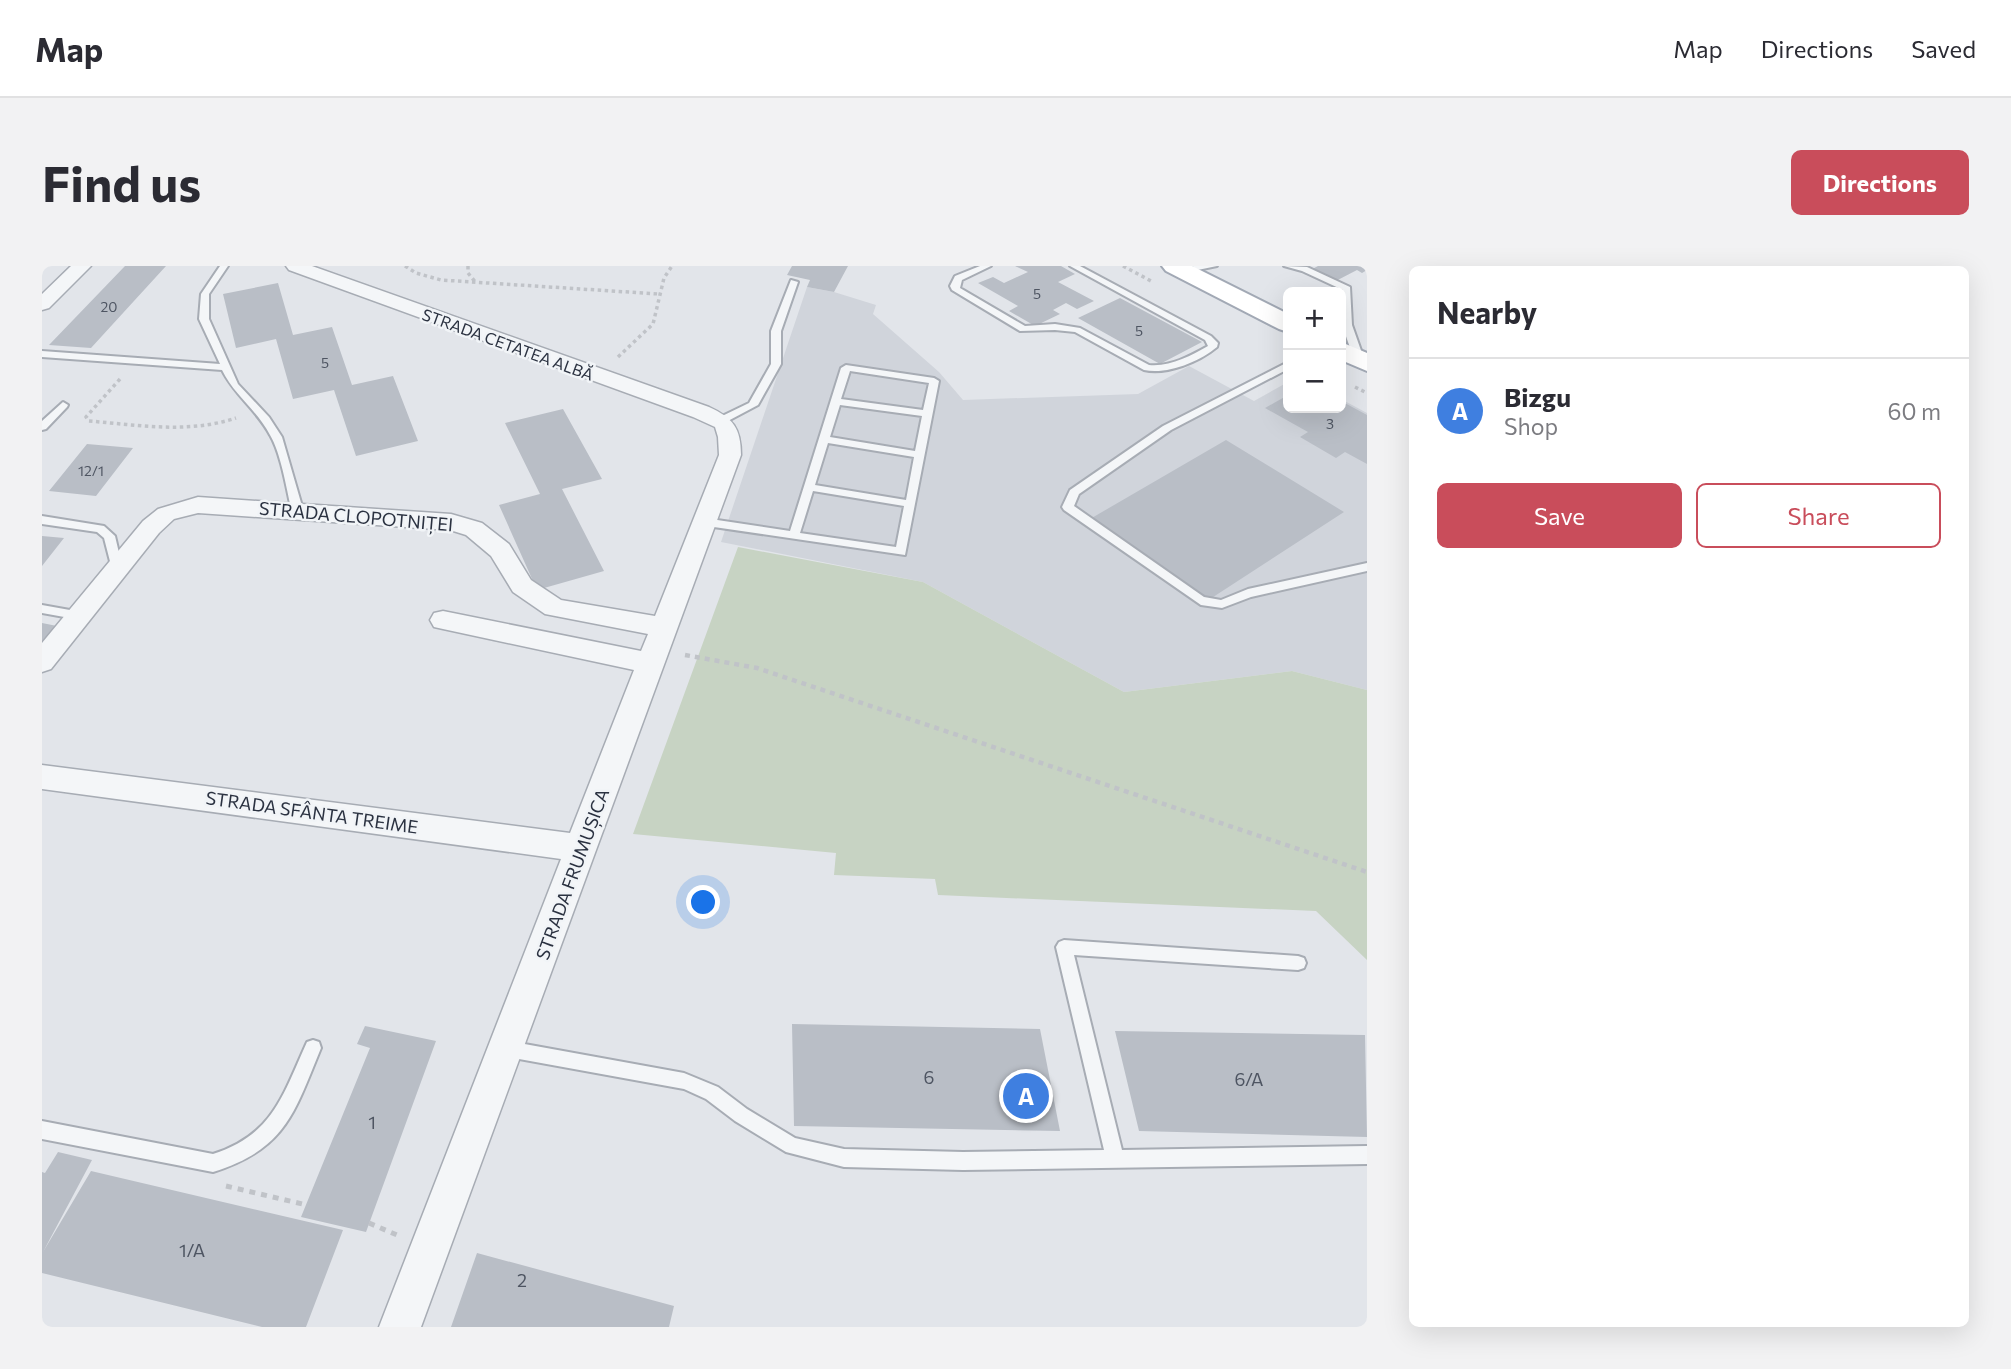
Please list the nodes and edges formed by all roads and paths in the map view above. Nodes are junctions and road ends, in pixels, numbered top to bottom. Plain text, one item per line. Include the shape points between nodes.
1 (82, 266) edge
2 (223, 266) edge
3 (295, 266) edge
4 (405, 266) edge
5 (468, 266) edge
6 (672, 266) edge
7 (987, 266) edge
8 (1074, 266) edge
9 (1213, 266) edge
10 (1288, 266) edge
11 (1179, 268) edge
12 (794, 282) dead end
13 (476, 283) junction
14 (659, 294) junction
15 (42, 304) edge
16 (1283, 321) edge
17 (42, 354) edge
18 (1356, 357) edge
19 (137, 361) junction
20 (225, 367) junction
21 (1283, 368) edge
22 (598, 376) junction
23 (836, 401) junction
24 (63, 405) dead end
25 (255, 410) junction
26 (928, 414) junction
27 (722, 420) junction
28 (42, 427) edge
29 (824, 439) junction
30 (920, 456) junction
31 (809, 487) junction
32 (911, 504) junction
33 (298, 513) junction
34 (42, 520) edge
35 (704, 522) junction
36 (794, 535) junction
37 (1367, 568) edge
38 (117, 570) junction
39 (42, 610) edge
40 (81, 616) junction
41 (443, 620) dead end
42 (656, 647) junction
43 (42, 662) edge
44 (42, 777) edge
45 (581, 848) junction
46 (1367, 872) edge
47 (1298, 963) dead end
48 (313, 1048) dead end
49 (508, 1049) junction
50 (42, 1130) edge
51 (1367, 1156) edge
52 (1115, 1158) junction
53 (213, 1163) junction
54 (307, 1205) dead end
55 (400, 1327) edge

1 - 15 street
2 - 20 lane via 203,304 204,319
3 - 22 street, STRADA CETATEA ALBĂ
4 - 13 path via 428,277
5 - 13 path
6 - 14 path via 663,276
7 - 8 lane via 958,278 956,290 1023,329 1077,330 1137,364 1155,369 1212,347 1208,338
9 - 11 lane
10 - 18 lane via 1347,289 1347,325
11 - 16 main road
12 - 27 lane via 776,331 776,364 753,405
13 - 14 path
14 - 22 path via 651,327
17 - 19 lane
19 - 20 lane
19 - 25 path via 86,417 89,421 185,427 228,422
20 - 25 lane via 233,385
21 - 37 lane via 1167,428 1074,492 1068,507 1201,601 1222,604 1248,593
22 - 27 street, STRADA CETATEA ALBĂ
23 - 26 lane
23 - 26 lane via 846,368 934,381
23 - 29 lane
24 - 28 lane
25 - 33 lane via 277,437
26 - 30 lane
27 - 35 street, STRADA FRUMUȘICA via 730,430 730,455
29 - 30 lane
29 - 31 lane
30 - 32 lane
31 - 32 lane
31 - 36 lane
32 - 36 lane via 901,552
33 - 38 street, STRADA CLOPOTNIȚEI via 219,505 180,509 151,527
33 - 42 street, STRADA CLOPOTNIȚEI via 451,522 474,529 500,551 522,586 554,608
34 - 38 lane via 100,529 109,536
35 - 36 lane
35 - 42 street, STRADA FRUMUȘICA
38 - 40 street
39 - 40 lane
40 - 43 street
41 - 42 street
42 - 45 street, STRADA FRUMUȘICA
42 - 46 path via 757,668
44 - 45 street, STRADA SFÂNTA TREIME
45 - 49 street, STRADA FRUMUȘICA
47 - 52 lane via 1064,947
48 - 53 lane via 277,1124 254,1148
49 - 52 lane via 684,1081 712,1093 792,1146 844,1158
49 - 55 street, STRADA FRUMUȘICA
50 - 53 lane
51 - 52 lane
53 - 54 path via 214,1183

